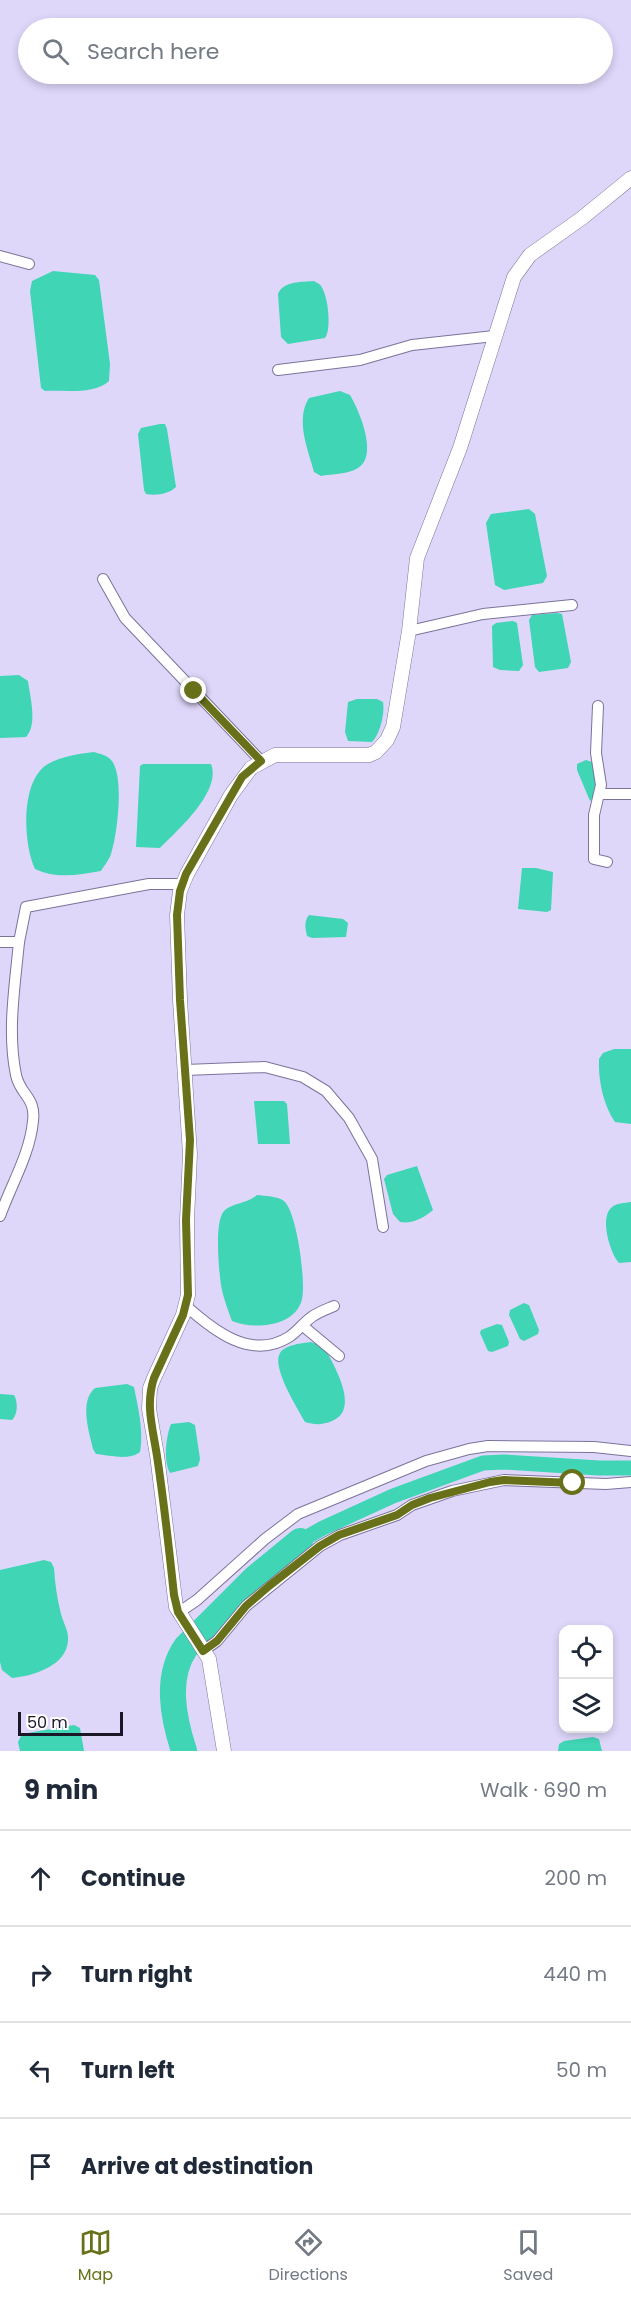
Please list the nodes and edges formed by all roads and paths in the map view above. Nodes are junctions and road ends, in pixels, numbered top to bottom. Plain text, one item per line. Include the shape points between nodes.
1 (631, 178) edge
2 (0, 256) edge
3 (29, 264) dead end
4 (494, 336) junction
5 (278, 370) dead end
6 (103, 579) dead end
7 (572, 605) dead end
8 (409, 631) junction
9 (598, 706) dead end
10 (261, 761) junction
11 (601, 794) junction
12 (631, 794) edge
13 (607, 862) dead end
14 (183, 884) junction
15 (0, 942) edge
16 (19, 942) junction
17 (185, 1070) junction
18 (0, 1216) edge
19 (383, 1227) dead end
20 (186, 1306) junction
21 (334, 1306) dead end
22 (303, 1326) junction
23 (339, 1356) dead end
24 (631, 1451) edge
25 (631, 1482) edge
26 (180, 1616) junction
27 (202, 1649) junction
28 (224, 1751) edge

1 - 4 street via 520,266
2 - 3 street
4 - 5 street via 412,345 360,360
4 - 8 street via 460,448 417,558
6 - 10 street via 125,618
7 - 8 street via 483,614
8 - 10 street via 393,727 376,752 275,755
9 - 11 street via 596,753
10 - 14 street via 250,768 237,786
11 - 12 street
11 - 13 street via 594,815 594,859
14 - 16 street via 150,884 26,907
14 - 17 street via 177,929
15 - 16 street
16 - 18 street via 12,1024 14,1055 19,1087 33,1105 34,1119 31,1137
17 - 19 street via 265,1067 303,1077 326,1091 349,1118 372,1159
17 - 20 street via 190,1154
20 - 22 street via 210,1328 246,1344 268,1345 286,1339
20 - 26 street via 154,1378 149,1399
21 - 22 street
22 - 23 street
24 - 26 street via 584,1446 488,1446 426,1461 298,1514
25 - 27 street via 504,1480 452,1491 412,1505 397,1515 339,1535 320,1546 246,1606 217,1641
26 - 27 street
27 - 28 street via 211,1664

